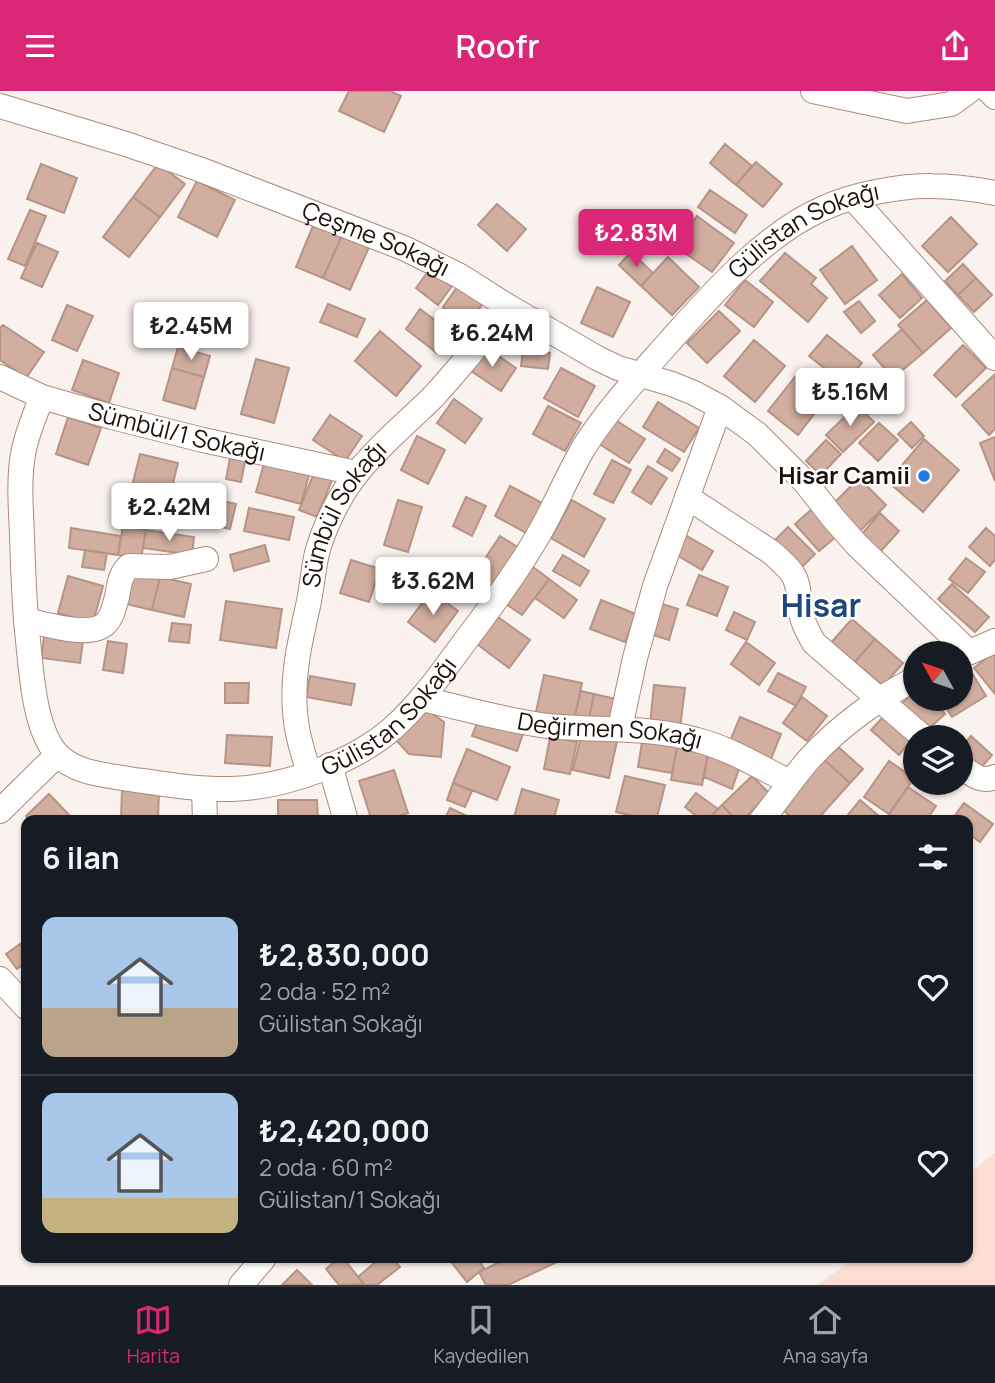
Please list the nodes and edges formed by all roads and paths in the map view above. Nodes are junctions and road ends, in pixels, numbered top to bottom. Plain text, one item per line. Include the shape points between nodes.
1 (813, 91) edge
2 (969, 91) edge
3 (989, 91) edge
4 (995, 97) edge
5 (0, 106) edge
6 (995, 193) edge
7 (853, 198) junction
8 (509, 307) junction
9 (995, 358) edge
10 (640, 375) junction
11 (0, 377) edge
12 (42, 397) junction
13 (720, 407) junction
14 (356, 473) junction
15 (687, 496) junction
16 (206, 559) dead end
17 (17, 603) edge
18 (952, 641) edge
19 (995, 641) edge
20 (973, 651) edge
21 (903, 686) edge
22 (422, 699) junction
23 (881, 700) junction
24 (909, 725) edge
25 (620, 728) junction
26 (58, 755) junction
27 (319, 769) junction
28 (973, 773) edge
29 (995, 777) edge
30 (790, 782) junction
31 (204, 789) junction
32 (0, 811) edge
33 (205, 815) edge
34 (343, 815) edge
35 (771, 815) edge
36 (2, 985) edge
37 (21, 1002) edge
38 (260, 1263) edge
39 (241, 1285) edge

1 - 2 street via 907,111 951,104
3 - 4 street
5 - 8 street, Çeşme Sokağı via 199,169 406,249
6 - 7 street, Gülistan Sokağı via 928,185
7 - 9 street
7 - 10 street, Gülistan Sokağı via 823,208 756,253
8 - 10 street, Çeşme Sokağı via 597,358
8 - 14 street, Sümbül Sokağı via 432,397
10 - 13 street, Çeşme Sokağı
10 - 22 street, Gülistan Sokağı via 601,421 539,534
11 - 12 street, Sümbül/1 Sokağı
12 - 14 street, Sümbül/1 Sokağı
12 - 17 street via 23,452
13 - 15 street
13 - 18 street, Çeşme Sokağı via 757,434 805,482 858,545
14 - 27 street, Sümbül Sokağı via 320,544 297,653 294,685 300,741
15 - 23 street via 783,562 798,586 802,617 814,643
15 - 25 street via 654,586
16 - 17 street via 170,567 129,566 121,577 111,615 93,630 82,631
17 - 26 street via 39,718
19 - 20 street
21 - 23 street
22 - 25 street, Değirmen Sokağı via 545,725
22 - 27 street, Gülistan Sokağı via 391,730 362,750
23 - 24 street
23 - 30 street via 823,744
25 - 30 street, Değirmen Sokağı via 696,739
26 - 31 street, Gülistan Sokağı via 71,765 105,775
26 - 32 street
27 - 31 street, Gülistan Sokağı via 274,783
27 - 34 street, Sümbül Sokağı
28 - 29 street via 984,780
30 - 35 street
31 - 33 street
36 - 37 street
38 - 39 street

